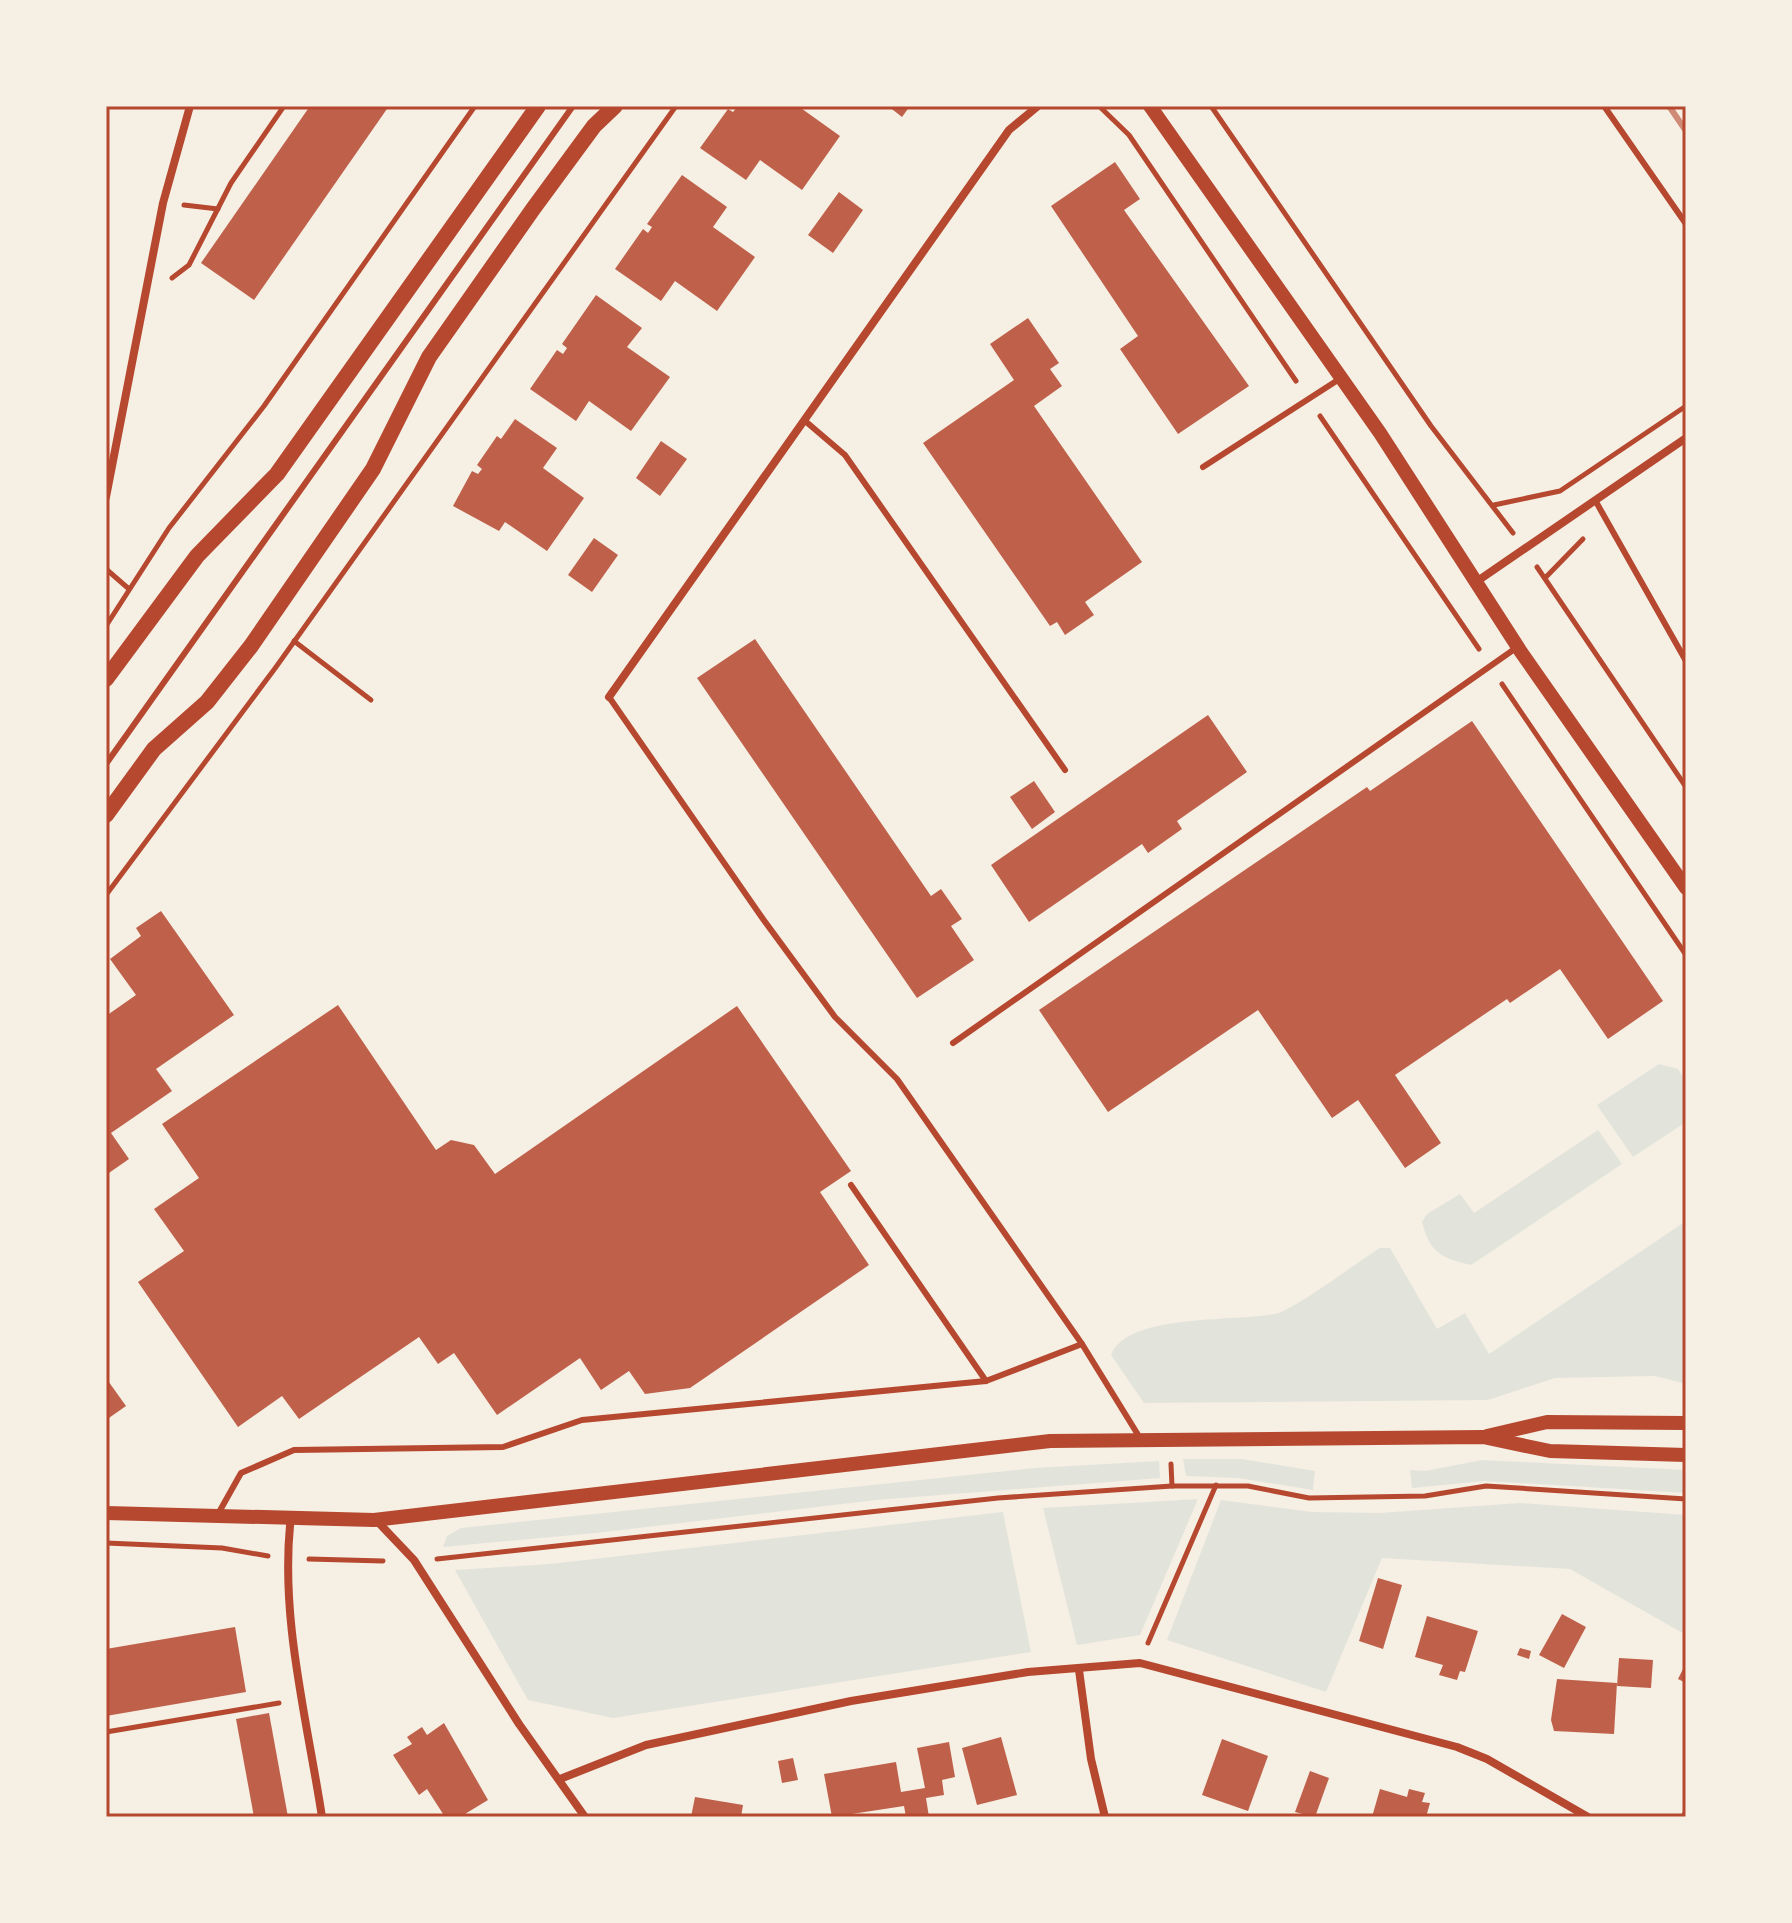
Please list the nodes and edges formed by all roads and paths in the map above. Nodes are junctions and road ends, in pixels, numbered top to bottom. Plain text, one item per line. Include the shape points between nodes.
1 (190, 106) edge
2 (284, 106) edge
3 (475, 106) edge
4 (538, 106) edge
5 (573, 106) edge
6 (615, 106) edge
7 (676, 106) edge
8 (1038, 106) edge
9 (1099, 106) edge
10 (1150, 106) edge
11 (1211, 106) edge
12 (1604, 106) edge
13 (163, 203) junction
14 (218, 209) junction
15 (1686, 224) edge
16 (148, 280) junction
17 (1341, 378) junction
18 (1309, 399) junction
19 (1686, 406) edge
20 (804, 420) junction
21 (1686, 438) edge
22 (1203, 467) dead end
23 (106, 497) edge
24 (1595, 500) junction
25 (1494, 505) junction
26 (1524, 549) junction
27 (106, 569) edge
28 (1476, 582) junction
29 (129, 589) junction
30 (138, 597) dead end
31 (106, 626) edge
32 (294, 641) junction
33 (1518, 647) junction
34 (1686, 661) edge
35 (1490, 666) junction
36 (106, 679) edge
37 (609, 697) joint
38 (371, 700) dead end
39 (106, 764) edge
40 (1065, 770) dead end
41 (1686, 787) edge
42 (106, 815) edge
43 (1686, 888) edge
44 (106, 895) edge
45 (1686, 955) edge
46 (953, 1043) dead end
47 (851, 1185) dead end
48 (1082, 1344) junction
49 (986, 1381) junction
50 (1686, 1423) edge
51 (1483, 1437) junction
52 (1142, 1440) junction
53 (1686, 1455) edge
54 (1216, 1485) junction
55 (1686, 1499) edge
56 (106, 1513) edge
57 (218, 1514) junction
58 (291, 1515) junction
59 (374, 1520) junction
60 (106, 1543) edge
61 (258, 1555) dead end
62 (286, 1557) junction
63 (414, 1560) junction
64 (1140, 1663) junction
65 (1079, 1670) junction
66 (304, 1699) junction
67 (106, 1732) edge
68 (560, 1779) junction
69 (1686, 1811) edge
70 (322, 1817) edge
71 (585, 1817) edge
72 (1105, 1817) edge
73 (1588, 1817) edge
74 (1683, 1817) edge

1 - 13 street
2 - 14 path
3 - 29 path
4 - 36 main road via 277,474 197,556
5 - 39 lane
6 - 42 main road via 594,126 429,357 373,469 251,646 207,702 154,749
7 - 32 path
8 - 20 street via 1009,130
9 - 18 path via 1129,135
10 - 17 street
11 - 25 path via 1431,426
12 - 15 lane
13 - 14 path
13 - 16 street
14 - 16 path via 189,265 172,278
16 - 23 street
17 - 18 lane
17 - 28 street
18 - 22 lane
18 - 35 path
19 - 25 path via 1560,491
20 - 37 street
20 - 40 lane via 845,455
21 - 24 street
24 - 26 street
24 - 34 lane
25 - 26 path
26 - 28 street
26 - 41 path
27 - 29 path
28 - 33 street
29 - 30 path
29 - 31 path
32 - 38 path
32 - 44 path
33 - 35 lane
33 - 43 street
35 - 45 path
35 - 46 lane
37 - 48 lane via 835,1017 897,1079
47 - 49 lane
48 - 49 lane
48 - 52 lane
49 - 57 lane via 582,1420 503,1447 294,1450 241,1473
50 - 51 street via 1547,1422
51 - 52 street
51 - 53 street via 1550,1451
52 - 59 street via 1050,1441
54 - 55 path via 1309,1498 1425,1496 1486,1486
54 - 63 path via 998,1498
54 - 64 path
56 - 57 street
57 - 58 street
58 - 59 street
58 - 62 street
59 - 63 street
60 - 61 path via 222,1548
62 - 63 path
62 - 66 street
63 - 68 street
64 - 65 street
64 - 73 street via 1457,1747
65 - 68 street via 1028,1672 836,1704 646,1745
65 - 72 street
66 - 67 path
66 - 70 street
68 - 71 street
69 - 74 path

